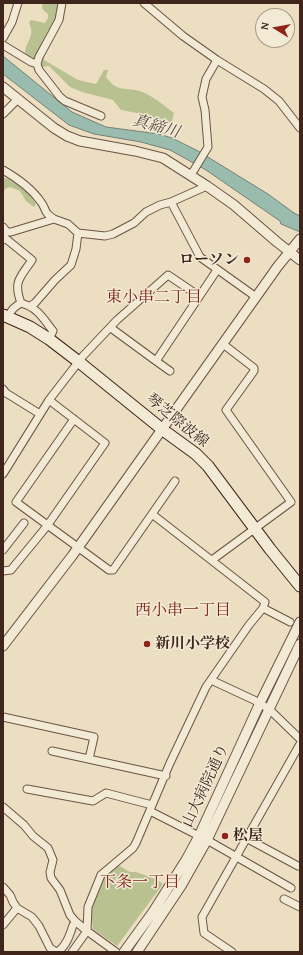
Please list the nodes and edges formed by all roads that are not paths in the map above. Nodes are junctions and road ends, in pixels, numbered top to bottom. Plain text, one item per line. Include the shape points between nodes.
1 (18, 3) edge
2 (62, 3) edge
3 (144, 3) edge
4 (3, 38) edge
5 (3, 45) edge
6 (216, 60) junction
7 (37, 64) junction
8 (3, 87) edge
9 (18, 99) junction
10 (3, 114) edge
11 (102, 116) dead end
12 (300, 128) edge
13 (3, 170) edge
14 (192, 173) junction
15 (207, 186) junction
16 (171, 202) junction
17 (54, 219) junction
18 (3, 227) edge
19 (78, 233) junction
20 (300, 238) edge
21 (3, 240) edge
22 (290, 253) junction
23 (300, 260) edge
24 (217, 270) junction
25 (199, 296) junction
26 (256, 297) junction
27 (21, 303) junction
28 (30, 306) junction
29 (5, 316) edge
30 (111, 328) junction
31 (49, 339) junction
32 (223, 344) junction
33 (156, 360) junction
34 (79, 362) junction
35 (170, 371) dead end
36 (3, 389) edge
37 (50, 400) junction
38 (40, 414) junction
39 (74, 419) junction
40 (163, 430) junction
41 (4, 471) edge
42 (175, 481) dead end
43 (152, 514) junction
44 (24, 523) dead end
45 (47, 526) junction
46 (254, 529) junction
47 (78, 548) junction
48 (3, 550) edge
49 (212, 560) junction
50 (3, 571) edge
51 (300, 586) edge
52 (263, 608) junction
53 (290, 622) dead end
54 (300, 622) edge
55 (300, 644) edge
56 (3, 646) edge
57 (210, 680) junction
58 (260, 703) junction
59 (269, 708) junction
60 (3, 717) edge
61 (300, 739) edge
62 (300, 744) edge
63 (52, 751) dead end
64 (89, 759) junction
65 (166, 776) junction
66 (27, 788) dead end
67 (3, 807) edge
68 (151, 808) junction
69 (203, 838) junction
70 (246, 838) junction
71 (236, 857) junction
72 (298, 866) dead end
73 (3, 887) edge
74 (291, 888) dead end
75 (284, 899) dead end
76 (300, 907) edge
77 (17, 908) junction
78 (3, 925) edge
79 (73, 926) dead end
80 (87, 931) junction
81 (48, 950) edge
82 (56, 952) edge
83 (72, 952) edge
84 (116, 952) edge
85 (124, 952) edge
86 (137, 952) edge
87 (232, 952) edge

1 - 4 street
2 - 7 street via 59,20 38,57
3 - 6 street
5 - 7 street
6 - 12 street via 279,101
6 - 14 street via 206,79 202,97 208,147
7 - 11 street via 60,97
8 - 9 street
9 - 10 street
9 - 14 street via 67,136 163,158
13 - 17 street via 17,178
14 - 15 street
15 - 16 street
15 - 22 street via 234,205
16 - 19 street via 146,212 134,223 113,234 105,236
16 - 24 street via 200,257
17 - 18 street via 11,232 7,232
17 - 19 street via 68,224
19 - 28 street via 71,265
20 - 22 street
21 - 27 street via 5,238 32,260 18,283 17,290
22 - 23 street
22 - 26 street
24 - 25 street
24 - 26 street
25 - 30 street via 168,275
25 - 33 street
26 - 32 street
27 - 28 street
27 - 29 street via 14,306
28 - 31 street via 37,310 53,331
29 - 31 main road, 琴芝際波線
30 - 33 street
30 - 34 street
31 - 34 main road, 琴芝際波線
32 - 40 street
32 - 46 street via 254,368 226,410 291,502
33 - 35 street
34 - 37 street
34 - 40 main road, 琴芝際波線
36 - 38 street
37 - 38 street
37 - 39 street
38 - 41 street
39 - 45 street via 16,502
39 - 45 street via 105,443
40 - 46 main road, 琴芝際波線 via 208,466
40 - 47 street
42 - 43 street
43 - 47 street via 113,570 109,570
43 - 49 street
44 - 48 street
45 - 47 street
45 - 50 street via 11,570
46 - 49 street
46 - 51 main road, 琴芝際波線
47 - 56 street
49 - 52 street via 265,602
52 - 53 street
52 - 57 street
54 - 58 street, 山大病院通り
55 - 59 street, 山大病院通り
57 - 58 street
57 - 65 street
58 - 59 street
58 - 69 street, 山大病院通り
59 - 61 street
59 - 69 street, 山大病院通り
60 - 64 street via 94,737
62 - 70 street
63 - 64 street
64 - 65 street
65 - 68 street
66 - 68 street via 93,802 106,793
67 - 80 street via 48,848 53,860 51,878 60,890 70,915
68 - 69 street
68 - 80 street via 133,848 101,875 88,907
69 - 71 street
69 - 85 street, 山大病院通り
69 - 86 street, 山大病院通り via 181,886
70 - 71 street
70 - 72 street
71 - 74 street
71 - 87 street via 202,918 204,932
73 - 77 street
75 - 76 street
77 - 78 street
77 - 81 street via 32,917 39,926
79 - 82 street via 68,940
80 - 83 street
80 - 84 street
81 - 82 street

